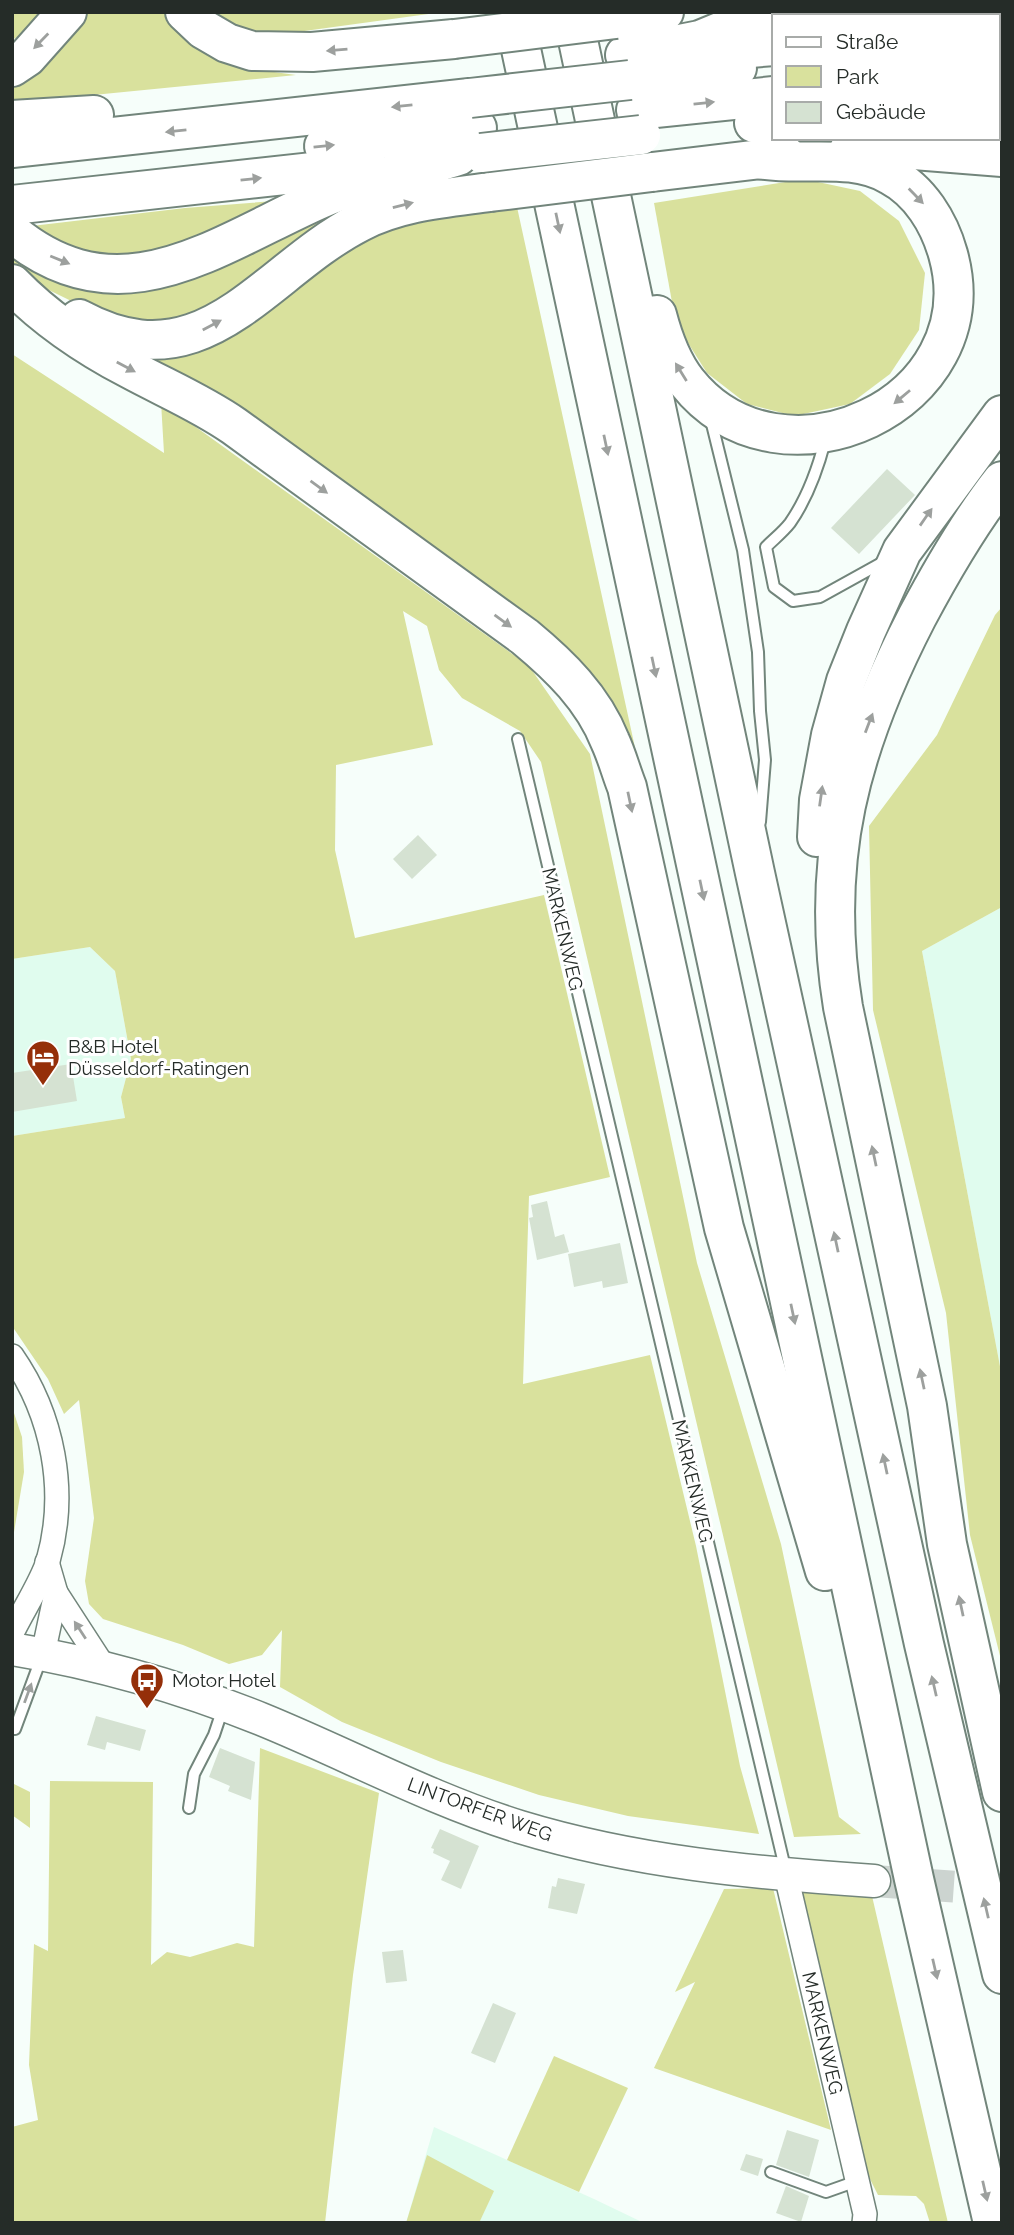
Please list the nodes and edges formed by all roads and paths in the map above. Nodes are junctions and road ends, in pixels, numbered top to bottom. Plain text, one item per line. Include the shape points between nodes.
1 (67, 12) edge
2 (185, 12) edge
3 (513, 12) edge
4 (572, 12) edge
5 (664, 12) edge
6 (768, 12) edge
7 (772, 46) edge
8 (772, 64) edge
9 (12, 66) edge
10 (633, 95) junction
11 (467, 108) junction
12 (103, 114) junction
13 (12, 120) edge
14 (767, 125) edge
15 (12, 128) edge
16 (803, 140) edge
17 (975, 140) edge
18 (1002, 144) edge
19 (12, 148) edge
20 (1002, 157) edge
21 (12, 181) edge
22 (12, 205) edge
23 (12, 233) edge
24 (621, 237) junction
25 (12, 284) edge
26 (707, 402) junction
27 (1002, 415) edge
28 (825, 433) junction
29 (1002, 481) edge
30 (766, 547) junction
31 (743, 550) junction
32 (902, 551) junction
33 (518, 739) dead end
34 (755, 873) junction
35 (843, 1007) junction
36 (12, 1356) edge
37 (47, 1562) junction
38 (56, 1592) junction
39 (12, 1633) edge
40 (12, 1649) edge
41 (43, 1654) junction
42 (104, 1667) junction
43 (224, 1706) junction
44 (12, 1728) edge
45 (1002, 1792) edge
46 (189, 1808) dead end
47 (786, 1875) junction
48 (914, 1879) junction
49 (874, 1881) tunnel mouth
50 (1002, 1974) edge
51 (771, 2172) dead end
52 (857, 2181) junction
53 (864, 2223) edge
54 (993, 2223) edge

1 -> 9 highway via 27,57
11 -> 2 highway via 312,52 252,51 227,43
3 -> 48 highway
4 - 24 highway
5 - 11 highway, bridge via 616,19
6 - 10 highway via 700,40
7 - 10 highway via 732,50
8 - 10 highway
10 - 11 highway
10 - 11 highway
10 -> 14 highway
11 - 12 highway
11 -> 19 highway
21 -> 11 highway
22 -> 11 highway
23 -> 11 highway via 53,258 92,271 148,271 180,264 330,195
12 - 13 highway
12 - 15 highway
25 -> 14 highway, bridge via 108,333 174,339 221,320 340,233 384,210 420,201 652,172
14 -> 28 highway via 779,163 872,166 909,188 937,225 951,265 947,330 920,382 871,419
16 - 20 highway via 830,151 882,149
17 - 18 highway
26 -> 24 highway via 678,368 647,284
24 - 34 highway
25 -> 48 highway via 78,338 218,415 525,637 585,696 610,738 627,787 724,1228
26 - 28 highway via 737,421 767,431
26 - 31 lane
32 -> 27 highway
28 - 30 lane via 821,457 801,504
35 -> 29 highway via 834,894 841,829 855,765 903,645 950,558
30 - 31 lane
30 - 32 lane via 774,587 793,601 820,597
31 - 34 lane via 758,652 765,760
35 -> 32 highway via 820,940 816,876 820,800 846,681
33 - 47 lane, MARKENWEG
50 -> 34 highway via 924,1644
45 -> 35 highway via 947,1544 928,1406
36 - 37 street via 40,1407 53,1451 59,1496
37 - 38 street
37 - 39 street
38 - 41 street
42 -> 38 street
40 - 41 main road, LINTORFER WEG
41 - 42 main road, LINTORFER WEG
44 -> 41 lane
42 - 43 main road, LINTORFER WEG
43 - 46 lane via 194,1774
43 - 47 main road, LINTORFER WEG via 438,1797 519,1826 678,1863
47 - 49 main road, LINTORFER WEG
47 - 52 street, MARKENWEG
48 -> 54 highway
51 - 52 lane via 826,2192
52 - 53 street, MARKENWEG

